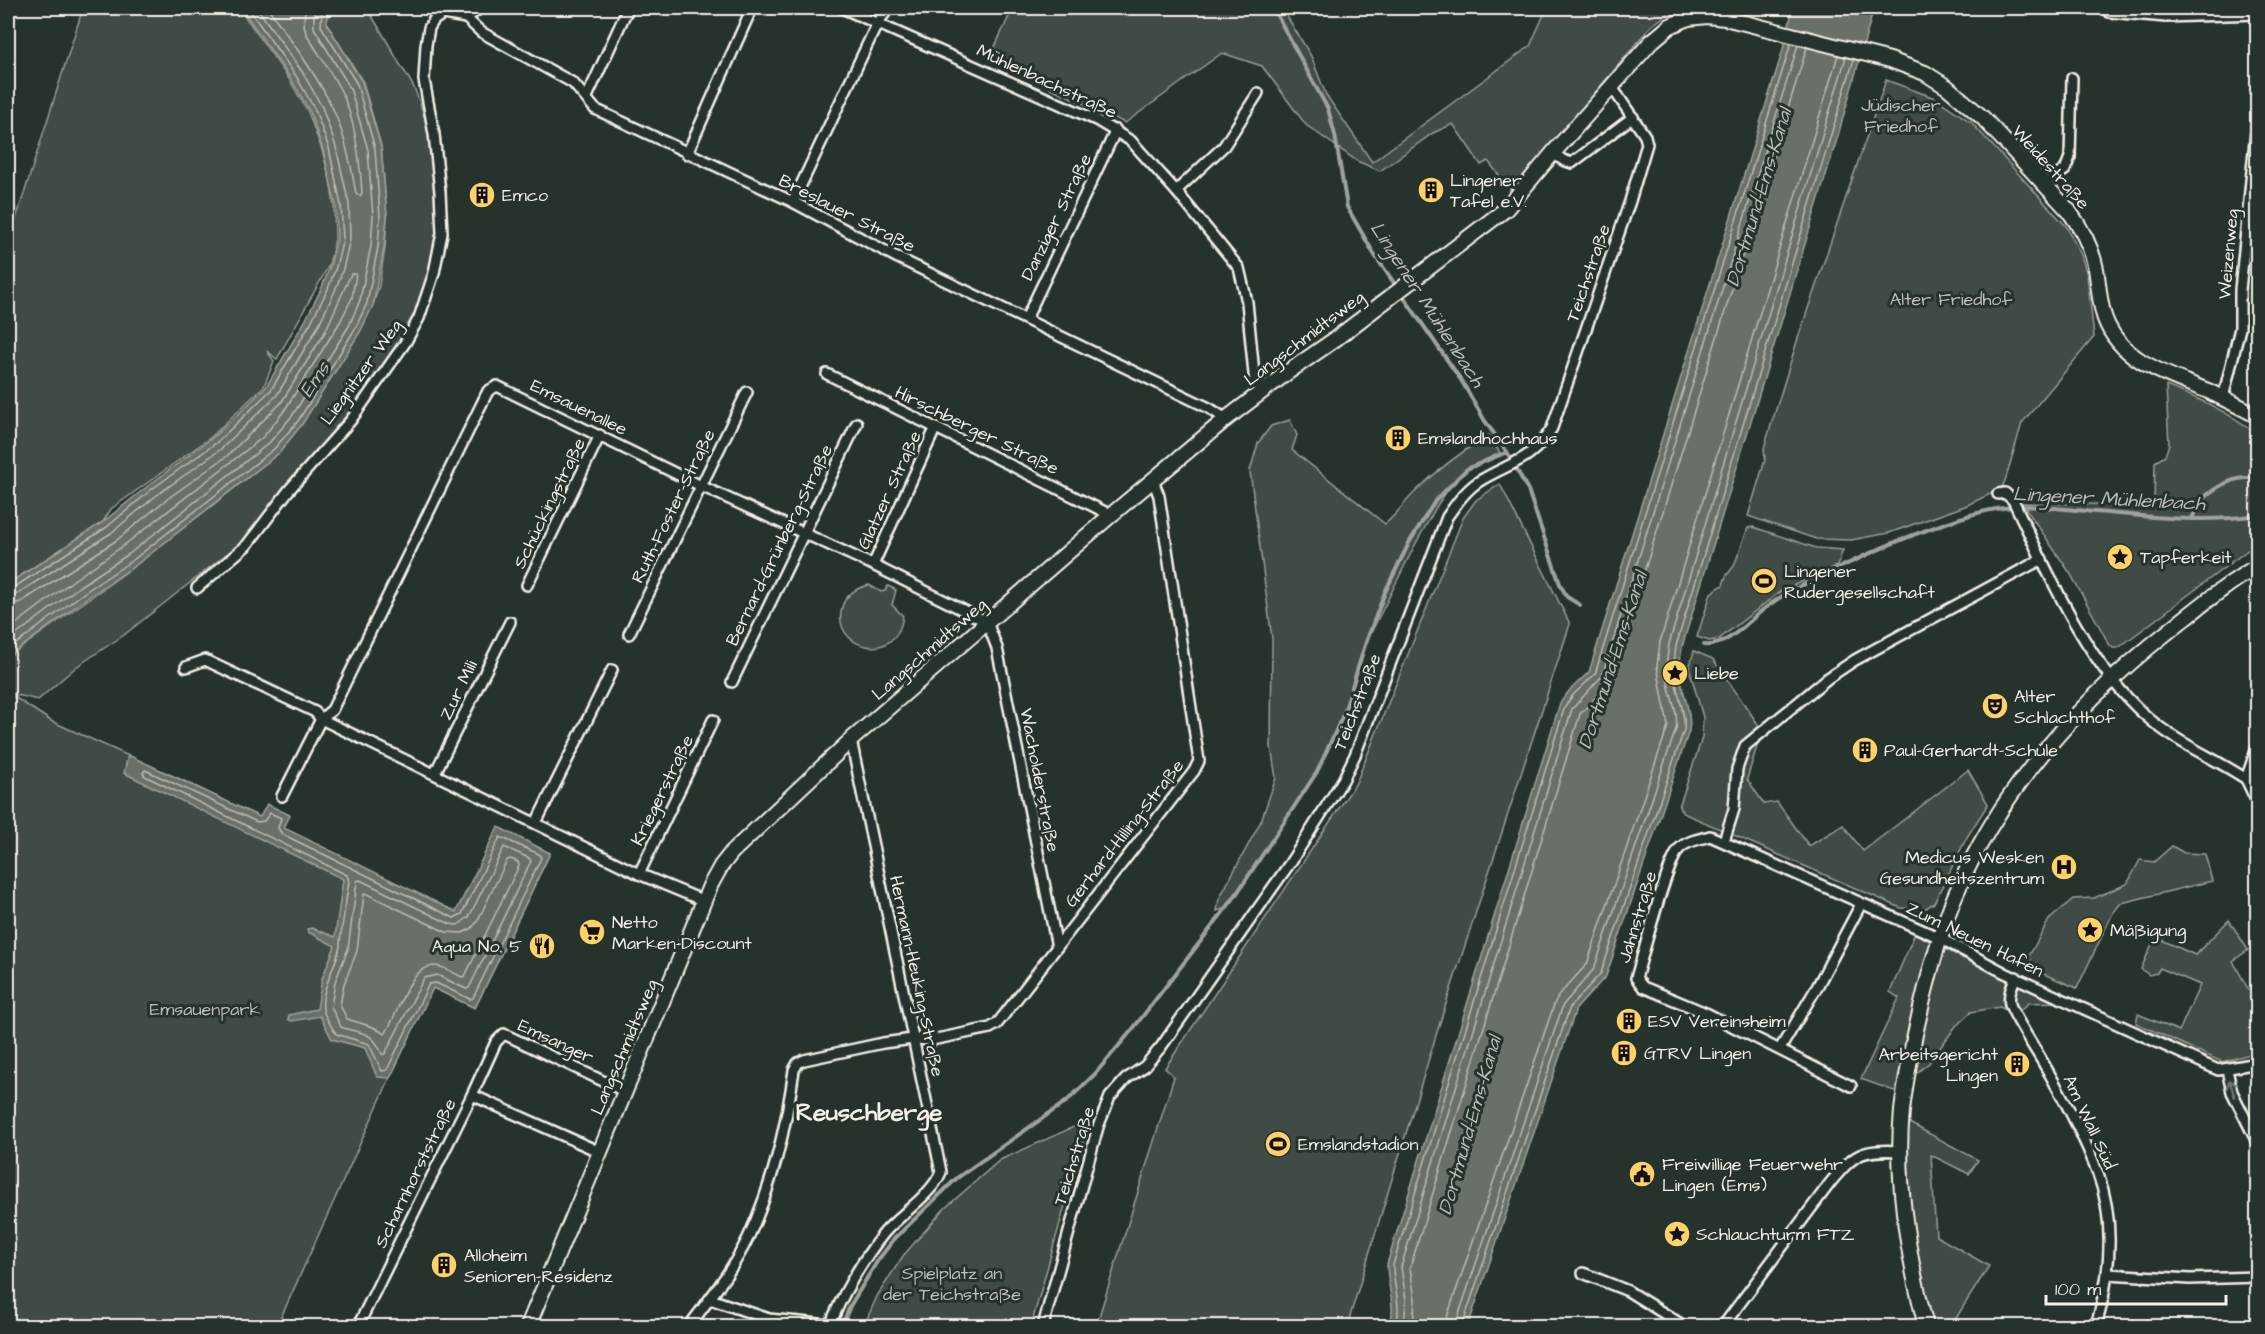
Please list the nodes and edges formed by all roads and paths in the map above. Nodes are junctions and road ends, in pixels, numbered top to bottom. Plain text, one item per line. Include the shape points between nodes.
1 (480, 8) edge
2 (628, 8) edge
3 (752, 8) edge
4 (842, 8) edge
5 (889, 8) edge
6 (2109, 10) edge
7 (1707, 12) edge
8 (2258, 14) edge
9 (466, 18) junction
10 (878, 22) junction
11 (1763, 27) joint
12 (2072, 78) dead end
13 (1612, 87) junction
14 (1258, 93) dead end
15 (587, 97) junction
16 (2258, 111) edge
17 (1633, 117) junction
18 (1116, 130) junction
19 (1553, 153) junction
20 (687, 154) junction
21 (2044, 184) junction
22 (1176, 191) junction
23 (793, 202) junction
24 (1026, 318) junction
25 (827, 374) dead end
26 (1263, 391) junction
27 (747, 392) dead end
28 (2223, 398) junction
29 (2258, 416) edge
30 (1226, 419) junction
31 (857, 423) dead end
32 (935, 429) junction
33 (600, 435) junction
34 (1153, 480) junction
35 (701, 486) junction
36 (1998, 494) dead end
37 (1111, 515) junction
38 (804, 533) junction
39 (2042, 559) junction
40 (873, 565) junction
41 (2258, 566) edge
42 (527, 585) dead end
43 (196, 588) dead end
44 (510, 622) dead end
45 (987, 622) junction
46 (629, 634) dead end
47 (186, 667) dead end
48 (612, 670) dead end
49 (2111, 679) junction
50 (732, 682) dead end
51 (321, 719) junction
52 (713, 720) dead end
53 (851, 740) junction
54 (2258, 745) edge
55 (435, 773) junction
56 (2246, 779) junction
57 (282, 796) dead end
58 (2258, 804) edge
59 (536, 824) junction
60 (1710, 836) joint
61 (1724, 841) junction
62 (639, 874) junction
63 (704, 901) junction
64 (1861, 904) junction
65 (1940, 938) junction
66 (1057, 947) junction
67 (2016, 977) junction
68 (912, 1039) junction
69 (1780, 1049) junction
70 (2258, 1063) edge
71 (2227, 1070) junction
72 (1851, 1086) dead end
73 (624, 1091) junction
74 (472, 1095) junction
75 (2258, 1144) edge
76 (1901, 1151) junction
77 (600, 1152) junction
78 (1583, 1273) dead end
79 (2108, 1274) junction
80 (2258, 1277) edge
81 (710, 1299) junction
82 (358, 1326) edge
83 (528, 1326) edge
84 (689, 1326) edge
85 (830, 1326) edge
86 (1043, 1326) edge
87 (1684, 1326) edge
88 (1723, 1326) edge
89 (1926, 1326) edge
90 (2096, 1326) edge

1 - 9 street
2 - 15 street
3 - 20 street
4 - 10 street, Mühlenbachstraße
5 - 10 street
6 - 8 street via 2166,17
7 - 11 street, Langschmidtsweg
7 - 13 street, Langschmidtsweg via 1670,26
9 - 15 street, Breslauer Straße via 481,32 573,83
9 - 43 street, Liegnitzer Weg via 444,14 434,20 426,45 424,80 441,192 442,233 419,318 351,420 247,545
10 - 18 street, Mühlenbachstraße
10 - 23 street
11 - 21 street, Weidestraße via 1925,73 1983,118
12 - 21 street via 2070,157 2065,170
13 - 17 street, Teichstraße
13 - 19 street, Langschmidtsweg
14 - 22 street via 1224,146
15 - 20 street, Breslauer Straße via 595,109
16 - 28 street, Weizenweg via 2240,290 2240,328
17 - 19 street via 1572,163
17 - 86 street, Teichstraße via 1647,144 1560,408 1547,436 1531,454 1466,491 1447,517 1343,780 1278,881 1161,1047 1110,1097 1098,1127
18 - 22 street, Mühlenbachstraße
18 - 24 street, Danziger Straße
19 - 26 street, Langschmidtsweg via 1506,209
20 - 23 street, Breslauer Straße
21 - 28 street, Weidestraße via 2086,237 2105,318 2121,345 2154,369
22 - 26 street, Mühlenbachstraße via 1239,268 1247,302 1255,384
23 - 24 street, Breslauer Straße via 898,258
24 - 30 street, Breslauer Straße
25 - 32 street, Hirschberger Straße
26 - 30 street, Langschmidtsweg
27 - 35 street, Ruth-Foster-Straße
28 - 29 street, Weidestraße
30 - 34 street, Langschmidtsweg
31 - 38 street, Bernard-Grünberg-Straße
32 - 37 street, Hirschberger Straße
32 - 40 street, Glatzer Straße
33 - 35 street, Emsauenallee
33 - 42 street, Schückingstraße
33 - 51 street, Emsauenallee via 496,386 488,391 332,710
34 - 37 street, Langschmidtsweg
34 - 66 street, Gerhard-Hilling-Straße via 1159,496 1199,761
35 - 38 street, Emsauenallee
35 - 46 street, Ruth-Foster-Straße
36 - 39 street via 2006,493 2013,500
37 - 45 street, Langschmidtsweg
38 - 40 street, Emsauenallee
38 - 50 street, Bernard-Grünberg-Straße
39 - 49 street via 2079,630
39 - 61 street via 1855,660 1745,746
40 - 45 street, Emsauenallee
41 - 49 street via 2227,585
44 - 55 street, Zur Mili
45 - 53 street, Langschmidtsweg
45 - 66 street, Wacholderstraße via 997,648
47 - 51 street via 205,660 315,712
48 - 59 street
49 - 56 street via 2129,701 2164,731
49 - 65 street via 2046,749 2007,804 1975,856
51 - 55 street
51 - 57 street
52 - 62 street, Kriegerstraße
53 - 63 street, Langschmidtsweg via 732,852
53 - 68 street, Hermann-Heuking-Straße
54 - 56 street
55 - 59 street
56 - 58 street
59 - 62 street
60 - 61 street, Zum Neuen Hafen
60 - 69 street, Jahnstraße via 1689,842 1675,855 1636,978 1643,987
61 - 64 street, Zum Neuen Hafen
62 - 63 street
63 - 73 street, Langschmidtsweg
64 - 65 street, Zum Neuen Hafen
64 - 69 street
65 - 67 street, Zum Neuen Hafen
65 - 76 street via 1912,1046 1902,1112
66 - 68 street, Gerhard-Hilling-Straße via 997,1024 932,1041
67 - 71 street, Zum Neuen Hafen via 2218,1070
67 - 79 street, Am Wall Süd via 2010,1004 2053,1080 2098,1174 2110,1242
68 - 81 street, Gerhard-Hilling-Straße via 798,1063 787,1122 760,1207 748,1238
68 - 85 street, Hermann-Heuking-Straße via 941,1172 883,1234
69 - 72 street, Jahnstraße
70 - 71 street
75 -> 71 street via 2232,1092
73 - 74 street, Emsanger via 504,1034 496,1042
73 - 77 street, Langschmidtsweg
74 - 77 street, Scharnhorststraße
74 - 82 street, Scharnhorststraße
76 - 88 street via 1864,1153 1848,1161
76 - 89 street via 1904,1217
77 - 83 street, Langschmidtsweg
78 - 87 street via 1628,1291
79 - 80 street via 2190,1279
79 - 90 street, Am Wall Süd
81 - 84 street
81 - 85 street, Hermann-Heuking-Straße via 769,1319

